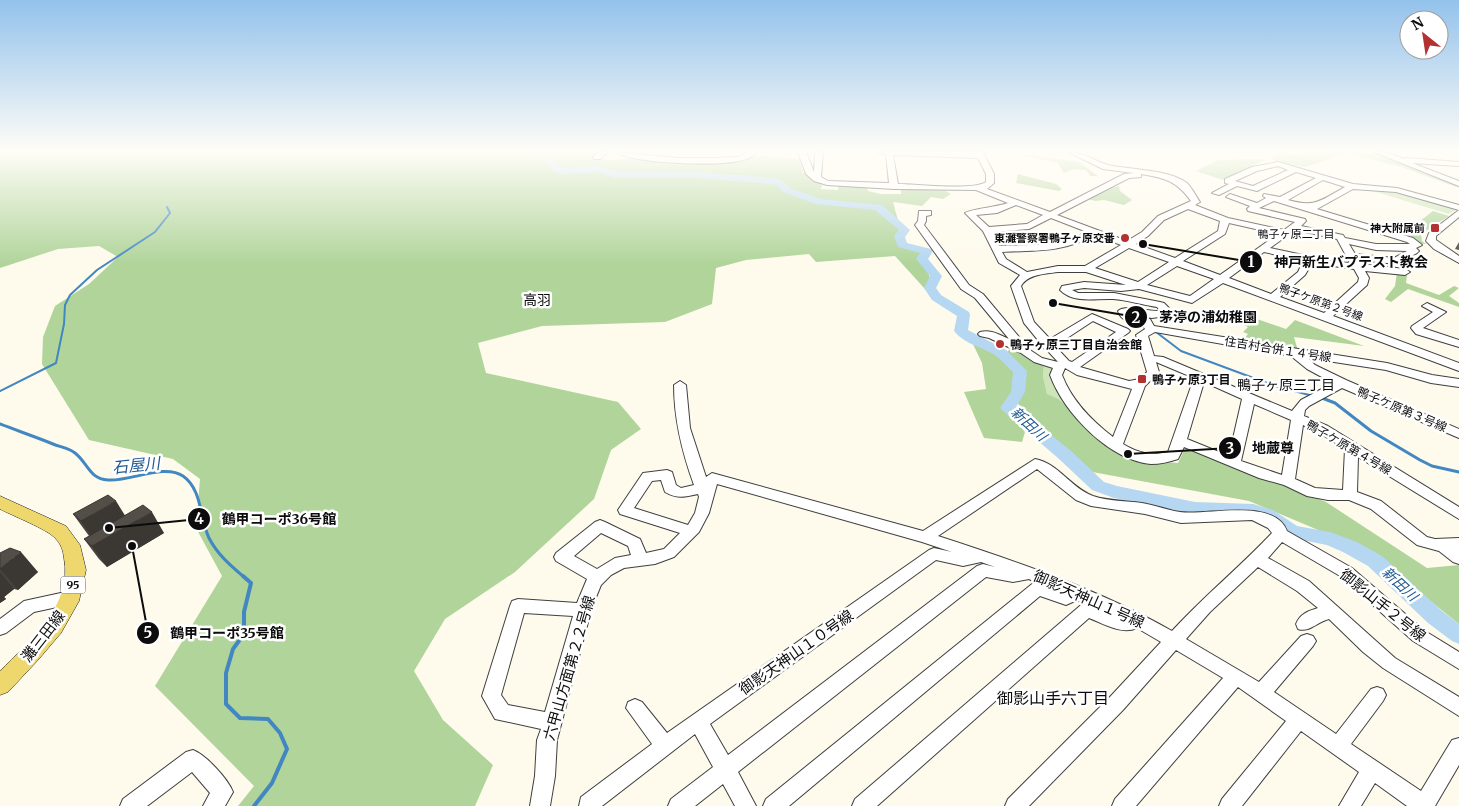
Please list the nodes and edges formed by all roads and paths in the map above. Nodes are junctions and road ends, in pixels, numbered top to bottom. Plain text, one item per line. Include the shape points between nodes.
1 (970, 190) edge
2 (981, 190) junction
3 (1100, 190) edge
4 (1187, 190) edge
5 (1222, 190) edge
6 (1249, 190) edge
7 (1298, 190) edge
8 (1345, 190) edge
9 (1393, 190) edge
10 (1216, 193) dead end
11 (954, 194) dead end
12 (1230, 197) dead end
13 (1279, 199) junction
14 (1015, 203) junction
15 (1189, 206) junction
16 (1257, 206) junction
17 (1459, 208) edge
18 (928, 213) dead end
19 (1459, 213) edge
20 (1049, 215) junction
21 (1225, 220) junction
22 (1294, 227) junction
23 (987, 230) junction
24 (1094, 232) junction
25 (1285, 233) junction
26 (1341, 238) junction
27 (1129, 244) junction
28 (1407, 248) junction
29 (996, 249) junction
30 (1262, 249) junction
31 (1352, 257) junction
32 (1308, 260) junction
33 (1459, 260) edge
34 (1175, 262) junction
35 (1359, 268) junction
36 (1087, 269) junction
37 (1406, 272) dead end
38 (1026, 275) junction
39 (1222, 279) junction
40 (1139, 286) junction
41 (1272, 297) junction
42 (1426, 306) dead end
43 (1326, 316) junction
44 (1151, 330) junction
45 (984, 334) dead end
46 (1436, 340) dead end
47 (1459, 344) edge
48 (1048, 346) junction
49 (1026, 352) junction
50 (1422, 353) junction
51 (1295, 354) junction
52 (1150, 359) junction
53 (1066, 365) junction
54 (1459, 367) edge
55 (1200, 376) junction
56 (1342, 383) junction
57 (1140, 384) junction
58 (1459, 384) edge
59 (680, 385) dead end
60 (1249, 397) junction
61 (1297, 418) junction
62 (1459, 434) edge
63 (1180, 440) junction
64 (1116, 445) junction
65 (1352, 447) junction
66 (1234, 463) junction
67 (1288, 481) junction
68 (707, 488) junction
69 (1350, 495) junction
70 (2, 506) edge
71 (1459, 514) edge
72 (691, 531) junction
73 (1280, 534) junction
74 (925, 538) junction
75 (1451, 544) edge
76 (980, 556) junction
77 (1459, 558) edge
78 (1257, 559) junction
79 (640, 560) junction
80 (1029, 572) junction
81 (598, 578) junction
82 (1078, 593) junction
83 (70, 598) junction
84 (583, 610) junction
85 (1332, 611) junction
86 (1136, 619) junction
87 (0, 628) edge
88 (1173, 639) junction
89 (31, 654) junction
90 (1459, 661) edge
91 (0, 670) edge
92 (1236, 676) junction
93 (0, 685) edge
94 (1261, 693) junction
95 (1377, 695) dead end
96 (1459, 707) edge
97 (635, 708) dead end
98 (1299, 719) junction
99 (698, 721) junction
100 (552, 722) junction
101 (665, 746) junction
102 (1338, 746) junction
103 (1459, 747) edge
104 (726, 769) junction
105 (1372, 770) junction
106 (588, 804) dead end
107 (130, 806) edge
108 (213, 806) edge
109 (540, 806) edge
110 (678, 806) edge
111 (746, 806) edge
112 (773, 806) edge
113 (862, 806) edge
114 (1015, 806) edge
115 (1122, 806) edge
116 (1229, 806) edge
117 (1349, 806) edge
118 (1425, 806) edge

1 - 2 street
2 - 11 street via 973,195
2 - 14 street, 鴨子ケ原第２号線
3 - 20 street
4 - 15 street via 1196,202
5 - 10 street
6 - 13 street
7 - 13 street
8 - 13 street via 1314,207
9 - 17 street
12 - 16 street
13 - 16 street
13 - 28 street via 1410,240 1417,245
14 - 20 street, 鴨子ケ原第２号線
14 - 23 street via 997,210 969,213
15 - 21 street
15 - 27 street via 1161,218
16 - 22 street via 1251,209 1302,221
18 - 49 street via 922,213 919,225 940,256
19 - 33 street via 1432,236 1431,241
20 - 23 street via 1028,226
20 - 24 street, 鴨子ケ原第２号線
21 - 25 street
21 - 34 street via 1222,232
22 - 25 street
22 - 26 street
23 - 29 street
24 - 27 street, 鴨子ケ原第２号線
24 - 29 street via 1059,247
25 - 30 street
26 - 28 street via 1376,247
26 - 31 street
27 - 34 street, 鴨子ケ原第２号線
27 - 36 street
28 - 31 street via 1414,251 1396,261
29 - 38 street via 1002,261
30 - 32 street
30 - 39 street
31 - 35 street
32 - 35 street
32 - 41 street via 1302,274
34 - 39 street, 鴨子ケ原第２号線
34 - 40 street
35 - 37 street
35 - 43 street via 1363,283
36 - 38 street via 1058,269
36 - 40 street
38 - 48 street via 1016,286 1029,323
39 - 40 street via 1192,300
39 - 41 street, 鴨子ケ原第２号線
40 - 44 street via 1130,289 1086,284 1072,285 1065,290 1076,296 1114,296 1160,305 1169,313 1123,311 1130,320 1146,321
41 - 43 street, 鴨子ケ原第２号線
42 - 47 street via 1441,312 1416,328
43 - 50 street, 鴨子ケ原第２号線
44 - 51 street, 住吉村合併１４号線
44 - 52 street via 1142,335
45 - 49 street
46 - 50 street
48 - 53 street
48 - 53 street via 1092,317 1124,331
49 - 53 street via 1038,360
50 - 54 street, 鴨子ケ原第２号線
51 - 56 street, 鴨子ケ原第３号線 via 1311,367
51 - 58 street, 住吉村合併１４号線 via 1387,366
52 - 55 street, 鴨子ケ原第４号線 via 1159,359
52 - 57 street via 1153,372
53 - 57 street via 1129,384
53 - 64 street via 1056,375 1064,394
55 - 60 street, 鴨子ケ原第４号線
55 - 63 street
56 - 61 street via 1305,402
56 - 62 street, 鴨子ケ原第３号線
57 - 64 street
59 - 68 street via 680,408 688,449
60 - 61 street, 鴨子ケ原第４号線
60 - 66 street
61 - 65 street, 鴨子ケ原第４号線
61 - 67 street
63 - 64 street via 1174,456 1150,459
63 - 66 street
65 - 69 street
65 - 71 street, 鴨子ケ原第４号線
66 - 67 street
67 - 69 street via 1312,492
68 - 72 street, 六甲山方面第２２号線 via 702,513
68 - 72 street via 679,492 670,488 667,475 648,476 625,510
68 - 74 street, 御影天神山１号線
69 - 75 street via 1376,505 1422,541 1435,545
70 - 83 main road, 灘三田線 / 95 via 60,532 71,545 76,570
72 - 79 street, 六甲山方面第２２号線 via 669,553
73 - 74 street, 御影山手２号線 via 1273,524 1254,516 1182,518 1091,501 1035,464
73 - 78 street
73 - 90 street, 御影山手２号線 via 1346,572 1418,636
74 - 76 street, 御影天神山１号線
75 - 77 street
76 - 80 street, 御影天神山１号線
76 - 99 street, 御影天神山１０号線 via 963,560 934,554
78 - 85 street via 1303,586
78 - 88 street
79 - 81 street, 六甲山方面第２２号線 via 621,562
79 - 81 street via 635,543 600,526 562,557
80 - 82 street, 御影天神山１号線
80 - 104 street via 1012,576 984,570
81 - 84 street, 六甲山方面第２２号線
82 - 86 street, 御影天神山１号線
82 - 112 street via 1066,598 1038,589
83 - 87 street via 30,606
83 - 89 main road, 灘三田線 / 95 via 54,627
84 - 100 street, 六甲山方面第２２号線
84 - 100 street via 518,606 491,696 502,713
85 - 94 street via 1312,617 1305,633
85 - 96 street via 1389,663
86 - 88 street, 御影天神山１号線
86 - 113 street via 1130,624 1121,624 1087,610
88 - 92 street, 御影天神山１号線
88 - 114 street via 1116,704
89 - 91 street
89 - 93 main road, 灘三田線 / 95
92 - 94 street, 御影天神山１号線
92 - 115 street
94 - 98 street, 御影天神山１号線
95 - 102 street
97 - 101 street
98 - 102 street, 御影天神山１号線
98 - 116 street
99 - 101 street, 御影天神山１０号線
99 - 104 street
100 - 109 street, 六甲山方面第２２号線
101 - 106 street, 御影天神山１０号線
102 - 105 street, 御影天神山１号線
103 - 118 street
104 - 110 street
104 - 111 street
105 - 117 street
105 - 118 street, 御影天神山１号線
107 - 108 street via 192,759 223,792

